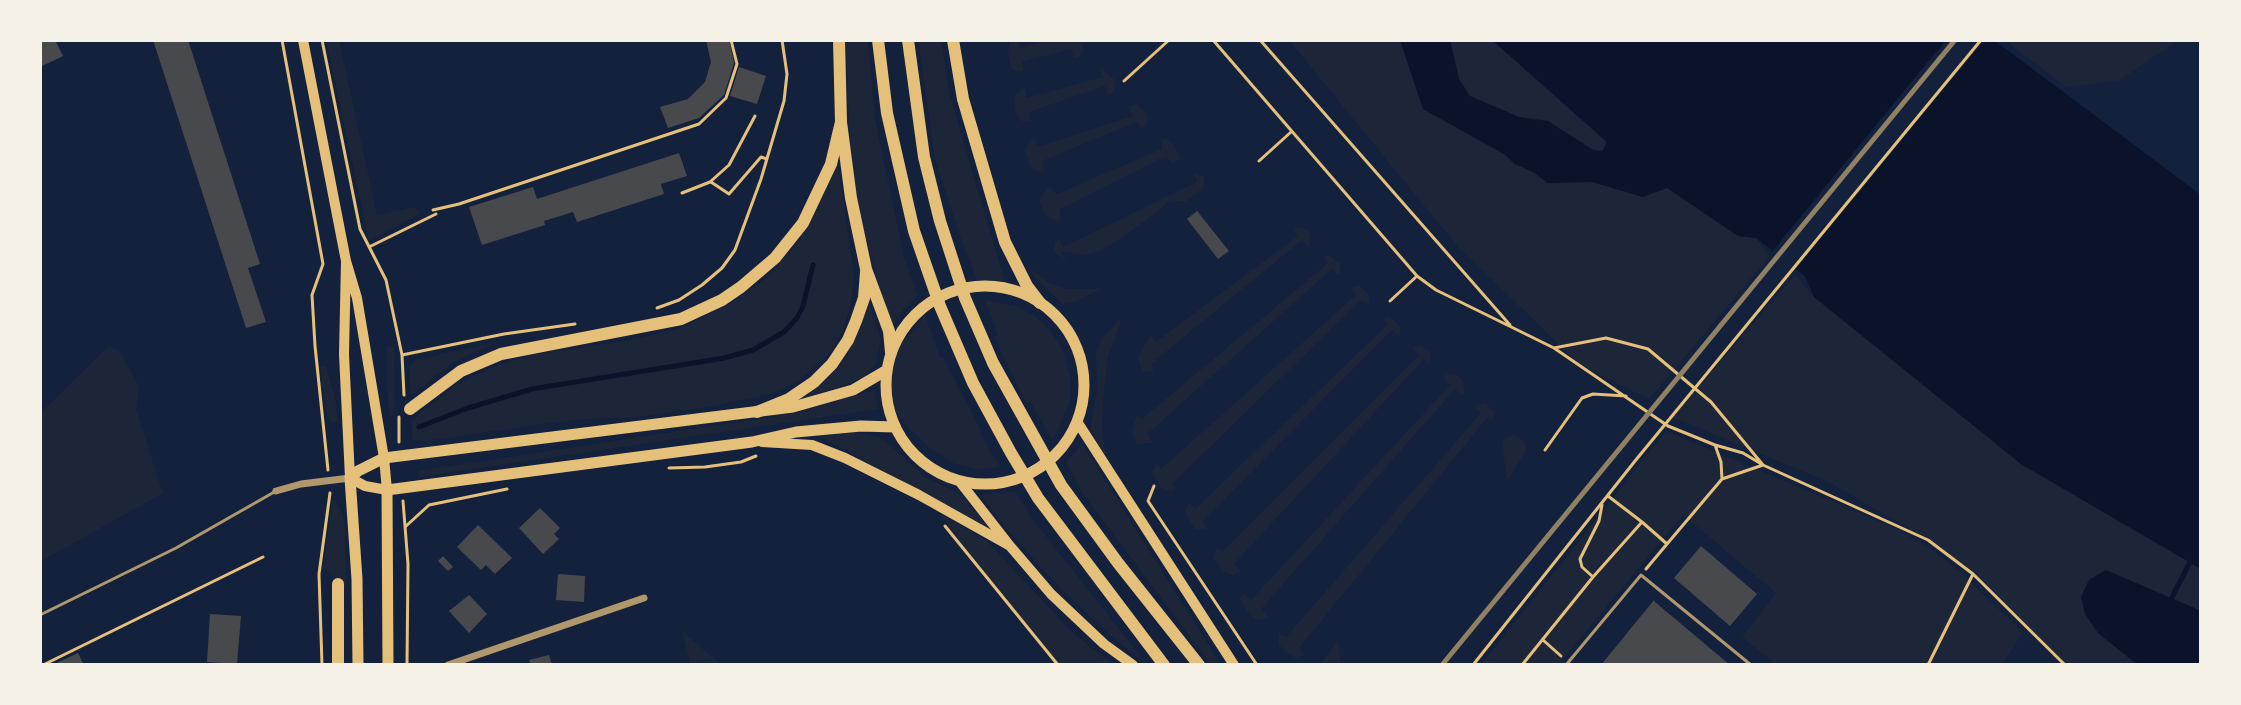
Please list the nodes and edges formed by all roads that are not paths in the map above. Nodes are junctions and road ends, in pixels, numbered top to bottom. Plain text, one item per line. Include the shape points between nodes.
1 (303, 40) edge
2 (839, 40) edge
3 (878, 40) edge
4 (908, 40) edge
5 (953, 40) edge
6 (841, 122) junction
7 (346, 261) junction
8 (866, 269) junction
9 (1040, 303) junction
10 (891, 352) junction
11 (887, 370) junction
12 (405, 408) road end
13 (757, 412) junction
14 (1078, 423) junction
15 (895, 427) junction
16 (752, 442) junction
17 (384, 458) junction
18 (350, 478) junction
19 (960, 482) junction
20 (387, 490) junction
21 (276, 491) joint
22 (1010, 546) junction
23 (338, 584) dead end
24 (644, 598) dead end
25 (40, 615) edge
26 (338, 665) edge
27 (358, 665) edge
28 (388, 665) edge
29 (448, 665) edge
30 (1133, 665) edge
31 (1164, 665) edge
32 (1199, 665) edge
33 (1234, 665) edge
34 (1566, 665) edge
35 (1751, 665) edge

1 - 7 main road
2 - 6 highway
3 - 31 highway via 897,163 951,335 1038,498
4 - 32 highway via 924,157 975,325 1061,485
5 - 9 highway via 963,99 1005,242
6 - 8 highway
6 - 12 highway via 831,164 808,213 775,258 722,300 681,319 501,354 452,376
7 - 17 main road
7 - 18 main road
8 - 10 highway via 889,331
8 - 13 highway via 856,321 832,364 789,399
9 - 10 main road via 1017,291 966,288 920,310
9 - 14 main road via 1074,340 1083,367
10 - 11 main road
11 - 13 main road via 833,397
11 - 15 main road
13 - 17 main road
14 - 19 main road via 1042,467 1017,480 989,485
14 - 33 main road
15 - 16 main road via 796,432
15 - 19 main road via 933,470
16 - 20 main road
16 - 22 main road via 812,445 845,458
17 - 18 main road
17 - 20 main road
18 - 20 main road
18 - 21 street
18 - 27 main road
19 - 22 main road
20 - 28 main road
21 - 25 lane
22 - 30 main road via 1051,594
23 - 26 highway
24 - 29 street
34 - 35 lane via 1641,575

